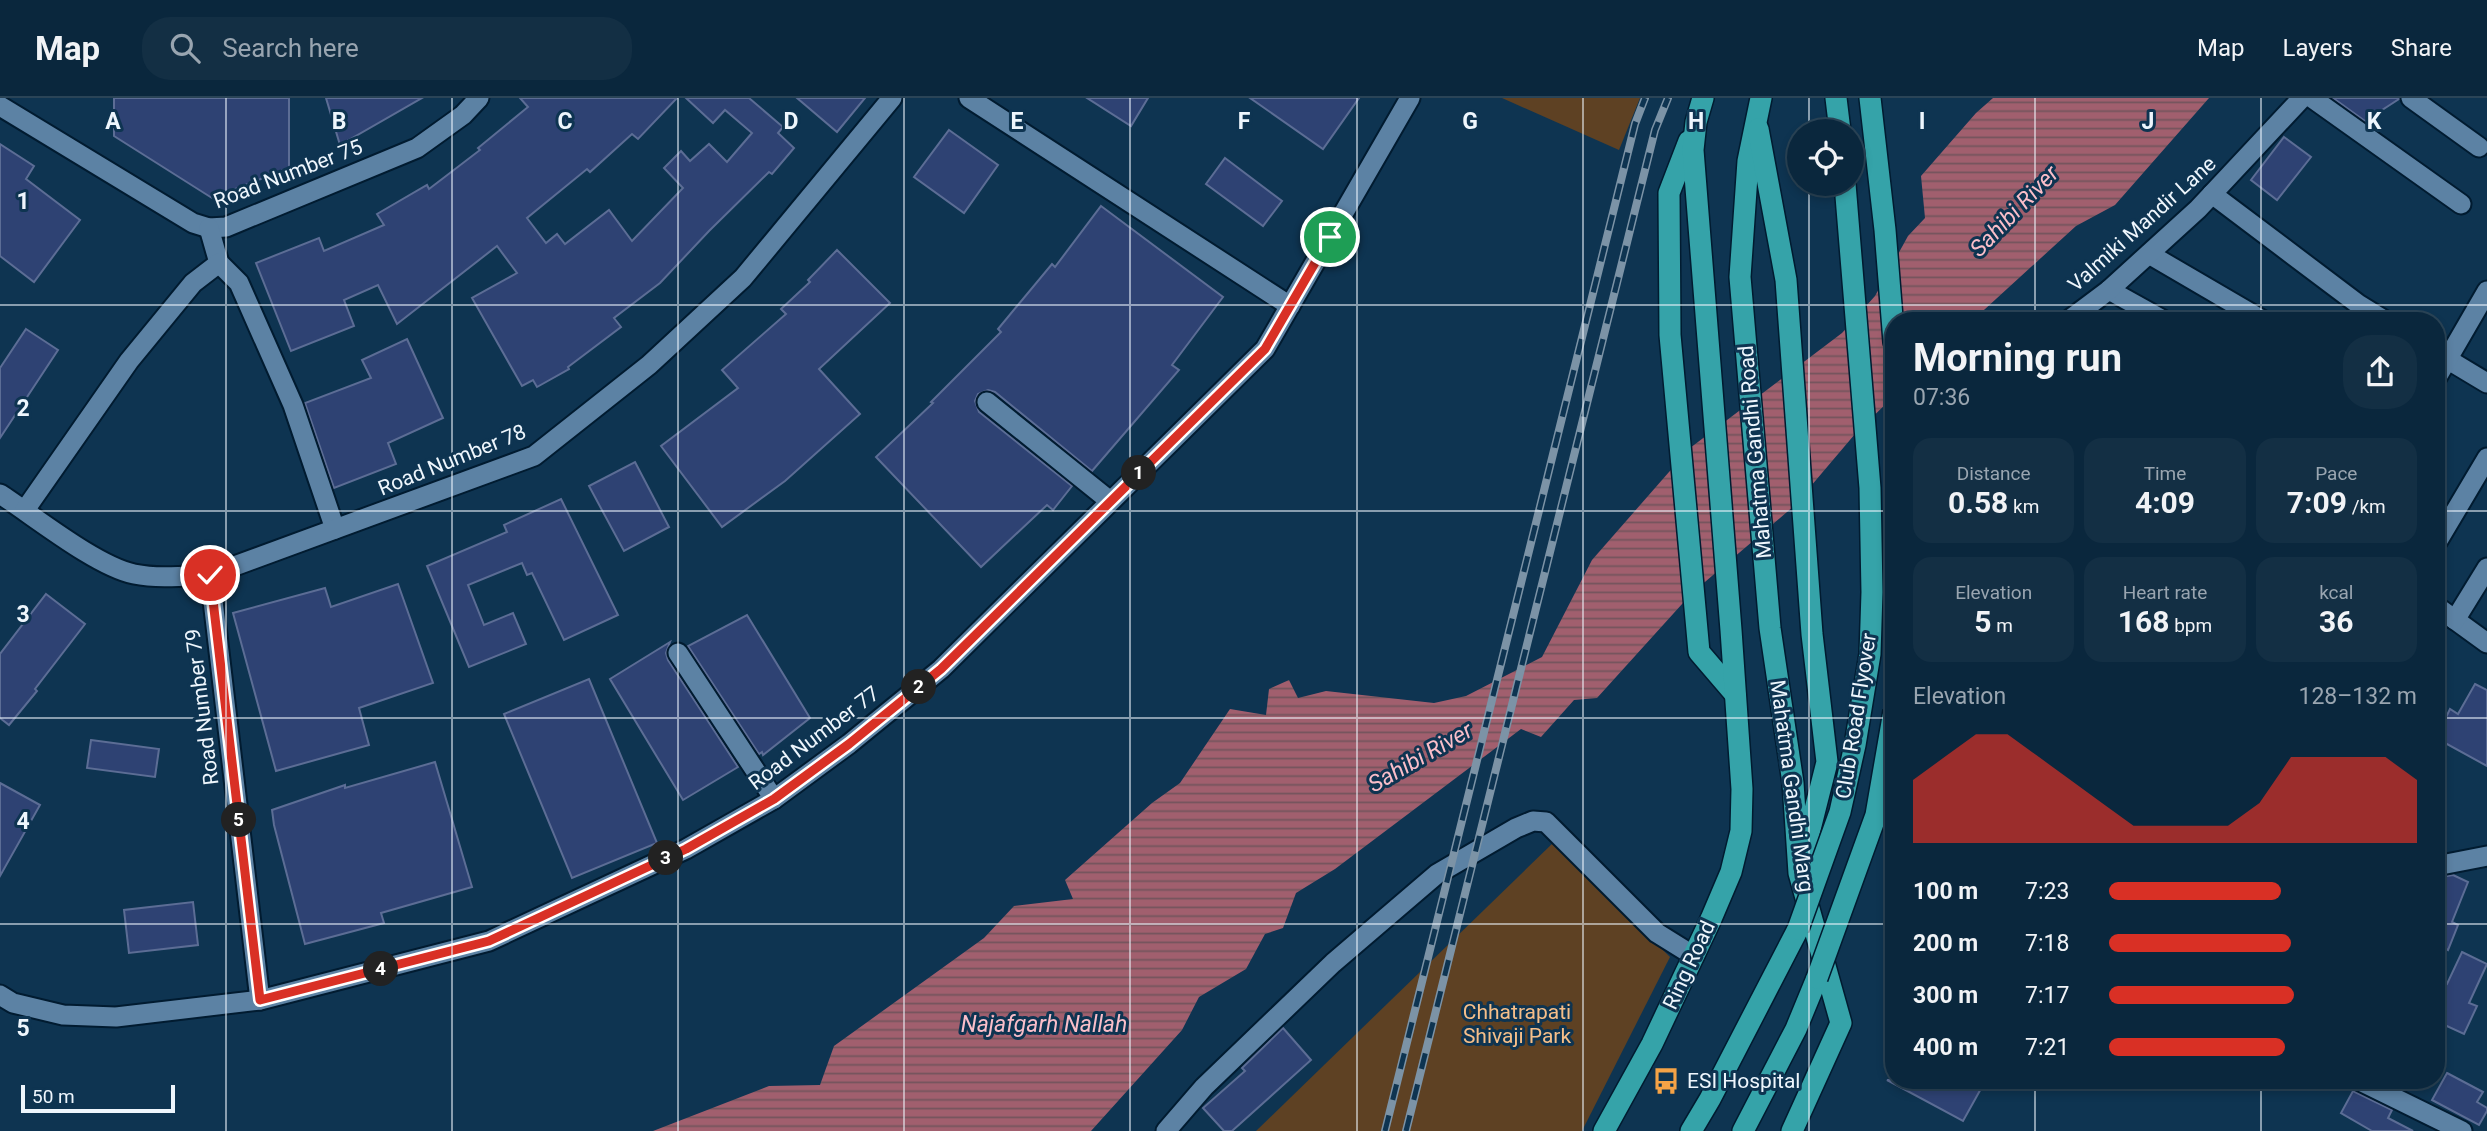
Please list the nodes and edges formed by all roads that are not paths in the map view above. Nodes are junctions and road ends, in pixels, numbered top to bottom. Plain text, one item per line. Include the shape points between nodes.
1 (479, 98) edge
2 (892, 98) edge
3 (969, 98) edge
4 (1410, 98) edge
5 (1703, 98) edge
6 (1761, 98) edge
7 (1836, 98) edge
8 (1870, 98) edge
9 (2302, 98) edge
10 (2312, 98) edge
11 (2411, 98) edge
12 (0, 106) edge
13 (1839, 119) edge
14 (1757, 120) junction
15 (1696, 122) junction
16 (2479, 147) dead end
17 (2212, 194) junction
18 (1846, 196) edge
19 (2461, 204) dead end
20 (209, 228) junction
21 (2149, 254) junction
22 (219, 263) junction
23 (2109, 290) junction
24 (2487, 291) edge
25 (1290, 306) junction
26 (1892, 312) edge
27 (2079, 312) edge
28 (2149, 312) edge
29 (2248, 312) edge
30 (2371, 312) edge
31 (2445, 349) edge
32 (2445, 357) edge
33 (2487, 383) edge
34 (987, 402) dead end
35 (2487, 458) edge
36 (0, 494) edge
37 (1110, 501) junction
38 (25, 510) junction
39 (335, 529) junction
40 (2445, 529) edge
41 (2487, 568) edge
42 (210, 575) junction
43 (2445, 613) edge
44 (2455, 620) junction
45 (1770, 628) joint
46 (1731, 630) joint
47 (2487, 643) edge
48 (678, 653) dead end
49 (1735, 694) junction
50 (1885, 763) edge
51 (1742, 789) joint
52 (774, 799) junction
53 (2487, 856) edge
54 (2445, 864) edge
55 (1799, 873) junction
56 (1694, 956) junction
57 (0, 995) edge
58 (260, 1000) junction
59 (2376, 1089) edge
60 (1166, 1131) edge
61 (1604, 1131) edge
62 (1690, 1131) edge
63 (1743, 1131) edge
64 (1793, 1131) edge
65 (2462, 1131) edge

1 - 20 street, Road Number 75 via 417,148 226,227
2 - 39 street, Road Number 78 via 743,278 649,365 534,456
3 - 25 street
4 - 25 street, Road Number 77
5 - 15 main road
6 - 14 main road
7 - 13 main road
8 - 26 main road
9 - 17 street, Valmiki Mandir Lane
10 - 19 street
11 - 16 street
12 - 20 street, Road Number 75 via 193,223
14 - 45 main road, Mahatma Gandhi Road via 1748,161 1740,276
14 - 55 main road via 1786,280 1812,634 1827,762
15 - 46 main road, Mahatma Gandhi Road via 1693,150
15 - 49 main road via 1669,193 1671,335 1699,652
17 - 21 street, Valmiki Mandir Lane
17 - 30 street
18 - 62 main road, Club Road Flyover, bridge via 1870,488 1872,579 1870,654 1855,745 1840,812 1798,929
20 - 22 street
21 - 23 street, Valmiki Mandir Lane
21 - 29 street
22 - 38 street via 193,283 129,362
22 - 39 street via 239,283 293,405
23 - 27 street, Valmiki Mandir Lane
23 - 28 street
24 - 31 street
25 - 37 street, Road Number 77 via 1265,349
32 - 33 street
34 - 37 street
35 - 40 street
36 - 38 street, Road Number 78
37 - 52 street, Road Number 77 via 941,669
38 - 42 street, Road Number 78 via 104,562 133,573
39 - 42 street, Road Number 78
41 - 44 street
42 - 58 street, Road Number 79
43 - 44 street
44 - 47 street
45 - 55 main road, Mahatma Gandhi Marg via 1793,783
46 - 49 main road, Mahatma Gandhi Marg
48 - 52 street
49 - 51 main road, Mahatma Gandhi Marg
50 - 63 main road, Club Road Flyover, bridge via 1876,815 1796,1028
51 - 56 main road, Ring Road via 1741,831 1731,872
52 - 58 street, Road Number 77 via 686,849 489,941
53 - 54 street
55 - 64 main road, Mahatma Gandhi Marg via 1841,1023
56 - 60 street via 1657,933 1546,822 1533,821 1437,874 1324,972 1204,1087
56 - 61 main road, Ring Road
57 - 58 street, Road Number 77 via 13,1003 63,1015 116,1017
59 - 65 street

